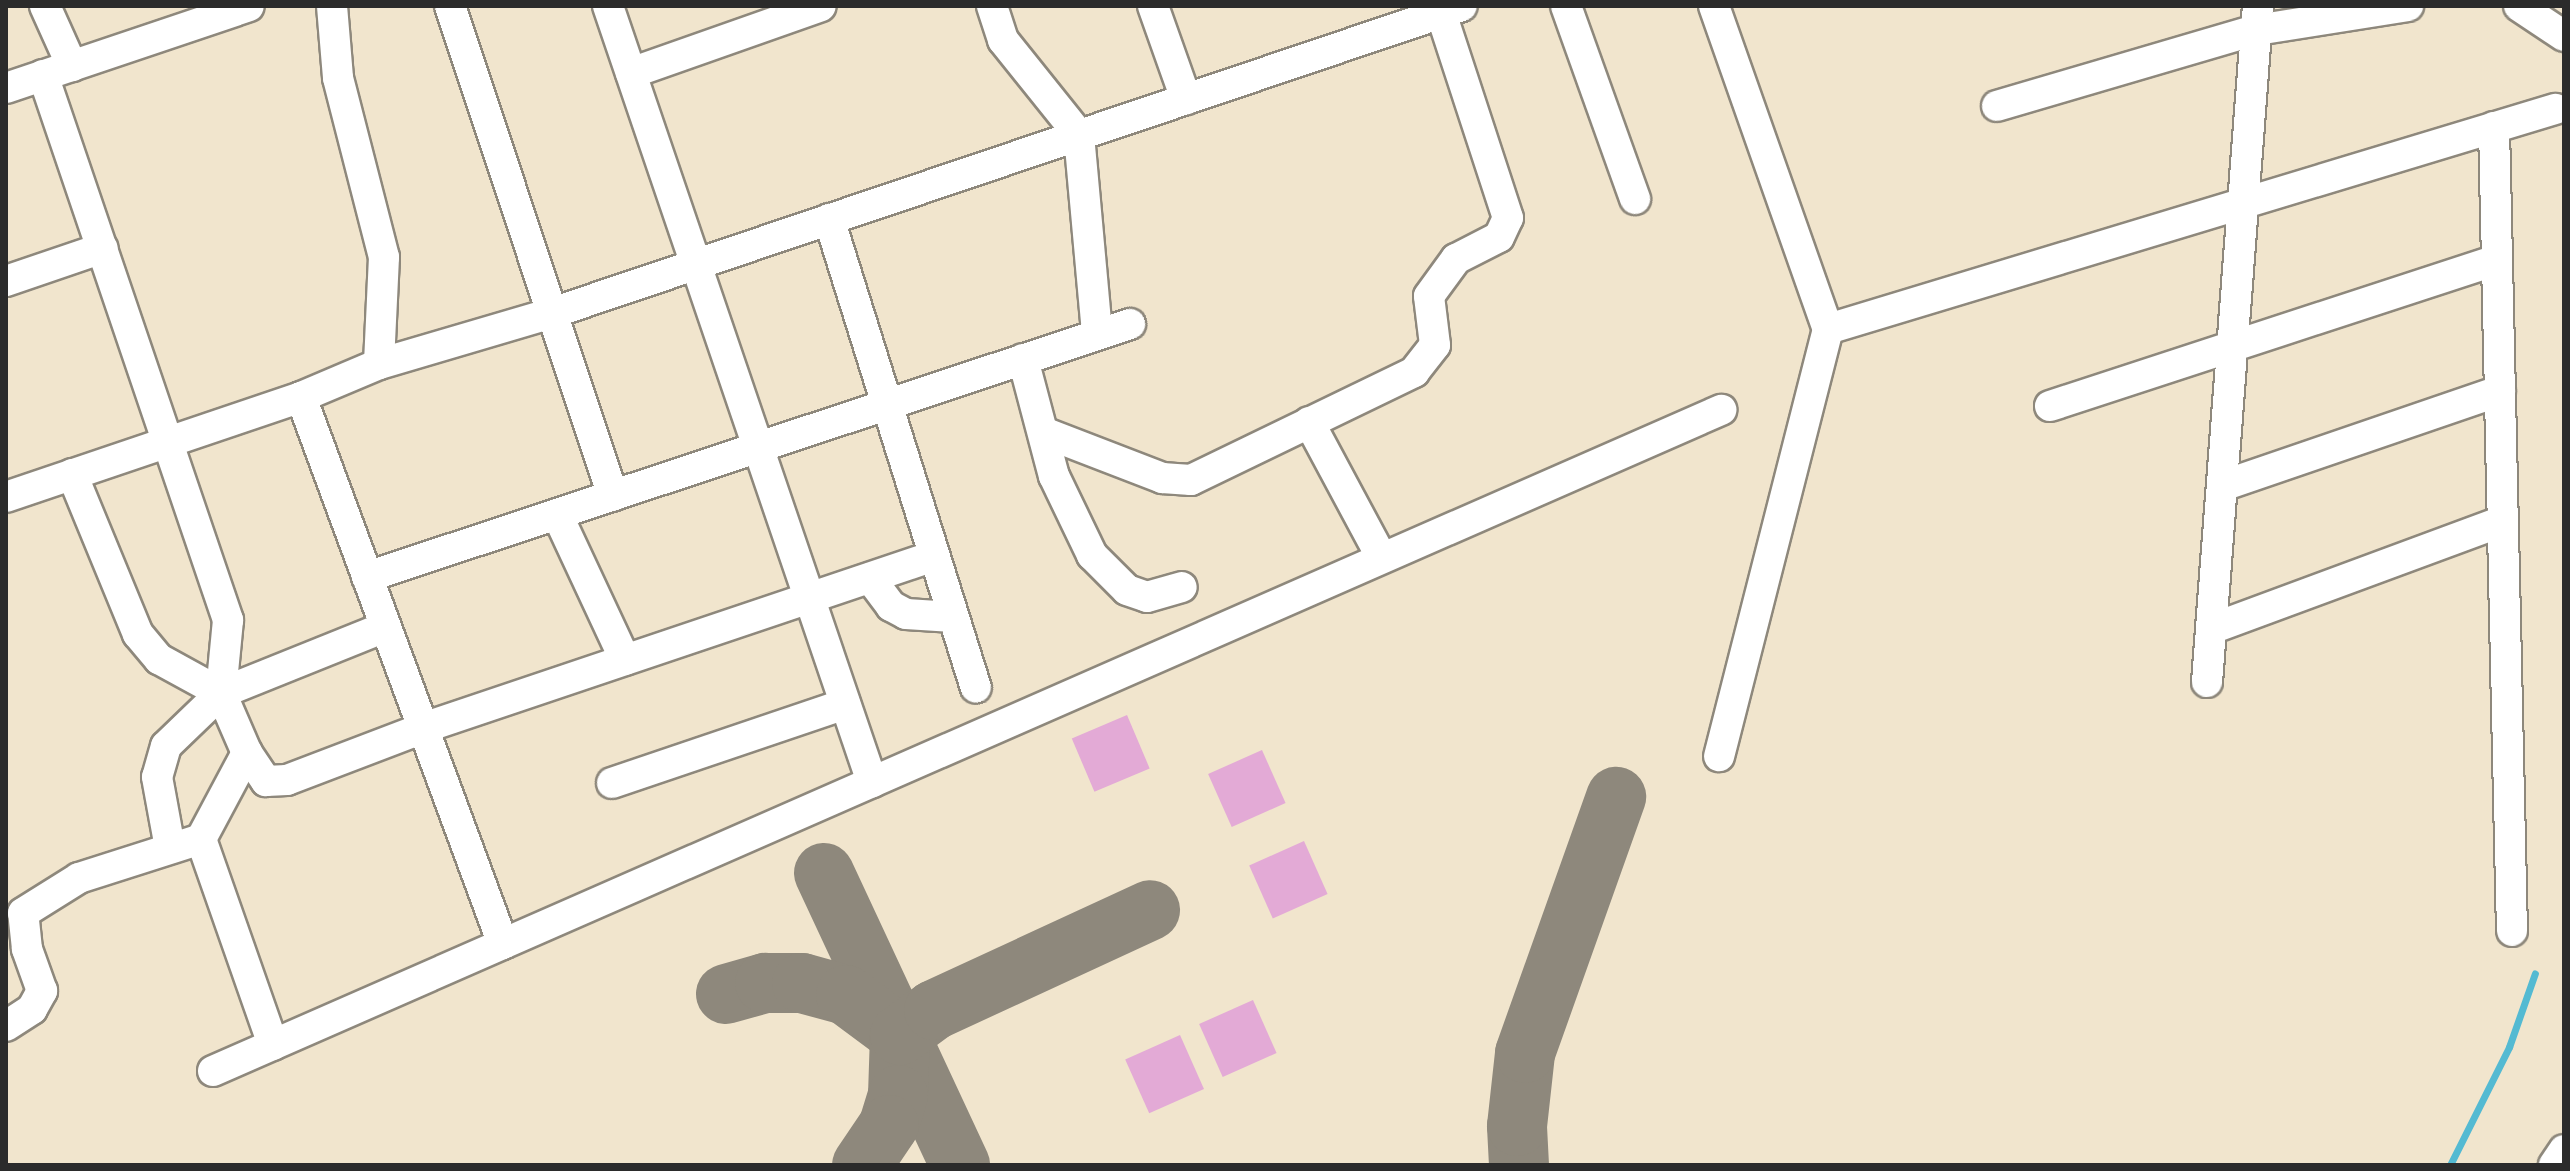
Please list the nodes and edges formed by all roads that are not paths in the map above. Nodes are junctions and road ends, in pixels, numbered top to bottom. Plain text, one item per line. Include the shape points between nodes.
1 (45, 6) edge
2 (249, 6) edge
3 (332, 6) edge
4 (450, 6) edge
5 (608, 6) edge
6 (821, 6) edge
7 (992, 6) edge
8 (1153, 6) edge
9 (1566, 6) edge
10 (1714, 6) edge
11 (2408, 6) edge
12 (2519, 6) edge
13 (1431, 12) edge
14 (204, 13) edge
15 (2257, 18) edge
16 (2564, 36) edge
17 (72, 66) junction
18 (631, 73) junction
19 (43, 75) junction
20 (6, 88) edge
21 (1186, 99) junction
22 (1997, 106) dead end
23 (2555, 109) dead end
24 (2494, 127) junction
25 (1079, 135) junction
26 (1635, 199) dead end
27 (2243, 204) junction
28 (829, 219) junction
29 (103, 248) junction
30 (2497, 260) junction
31 (695, 264) junction
32 (6, 281) edge
33 (552, 313) junction
34 (1130, 324) dead end
35 (1828, 329) junction
36 (1097, 334) junction
37 (2232, 347) junction
38 (1023, 359) junction
39 (379, 364) junction
40 (2500, 391) junction
41 (301, 397) junction
42 (887, 405) junction
43 (2050, 406) dead end
44 (1721, 410) dead end
45 (1309, 422) junction
46 (1043, 432) junction
47 (170, 441) junction
48 (758, 447) junction
49 (72, 474) junction
50 (2222, 486) junction
51 (613, 496) junction
52 (6, 497) edge
53 (557, 514) junction
54 (2503, 521) junction
55 (934, 556) junction
56 (1382, 558) junction
57 (367, 577) junction
58 (870, 578) junction
59 (1182, 587) dead end
60 (809, 598) junction
61 (953, 617) junction
62 (385, 627) junction
63 (2211, 629) junction
64 (625, 660) junction
65 (2207, 682) dead end
66 (976, 688) dead end
67 (221, 693) junction
68 (845, 704) junction
69 (423, 728) junction
70 (247, 753) junction
71 (1719, 756) dead end
72 (872, 782) junction
73 (612, 783) dead end
74 (201, 839) junction
75 (170, 848) junction
76 (2512, 931) dead end
77 (503, 944) junction
78 (6, 1026) edge
79 (273, 1045) junction
80 (213, 1071) dead end
81 (2564, 1150) edge
82 (2554, 1165) edge

1 - 17 street
2 - 14 street
3 - 39 street via 338,78 384,257
4 - 33 street
5 - 18 street
6 - 18 street
7 - 25 street via 1003,40
8 - 21 street
9 - 26 street
10 - 35 street
11 - 15 street
12 - 16 street
13 - 21 street
13 - 45 street via 1508,218 1499,237 1456,259 1429,296 1435,345 1414,372
14 - 17 street
15 - 22 street
15 - 27 street
17 - 19 street
18 - 31 street
19 - 20 street
19 - 29 street
21 - 25 street
23 - 24 street
24 - 27 street
24 - 30 street
25 - 28 street
25 - 36 street
27 - 35 street
27 - 37 street
28 - 31 street
28 - 42 street
29 - 32 street
29 - 47 street
30 - 37 street
30 - 40 street
31 - 33 street
31 - 48 street
33 - 39 street
33 - 51 street
34 - 36 street
35 - 71 street
36 - 38 street
37 - 43 street
37 - 50 street
38 - 42 street
38 - 46 street
39 - 41 street
40 - 50 street
40 - 54 street
41 - 47 street
41 - 57 street
42 - 48 street
42 - 55 street
44 - 56 street
45 - 46 street via 1191,480 1162,478
45 - 56 street
46 - 59 street via 1054,476 1092,555 1127,590 1147,597
47 - 49 street
47 - 67 street via 228,620
48 - 51 street
48 - 60 street
49 - 52 street
49 - 67 street via 138,634 159,659
50 - 63 street
51 - 53 street
53 - 57 street
53 - 64 street
54 - 63 street
54 - 76 street
55 - 58 street
55 - 61 street
56 - 72 street
57 - 62 street
58 - 60 street
58 - 61 street via 891,606 906,614
60 - 64 street
60 - 68 street
61 - 66 street
62 - 67 street
62 - 69 street
63 - 65 street
64 - 69 street
67 - 70 street
67 - 75 street via 166,746 157,777
68 - 72 street
68 - 73 street
69 - 70 street via 287,780 266,781
69 - 77 street
70 - 74 street
72 - 77 street
74 - 75 street
74 - 79 street
75 - 78 street via 79,878 23,913 27,949 42,991 32,1009
77 - 79 street
79 - 80 street
81 - 82 street

